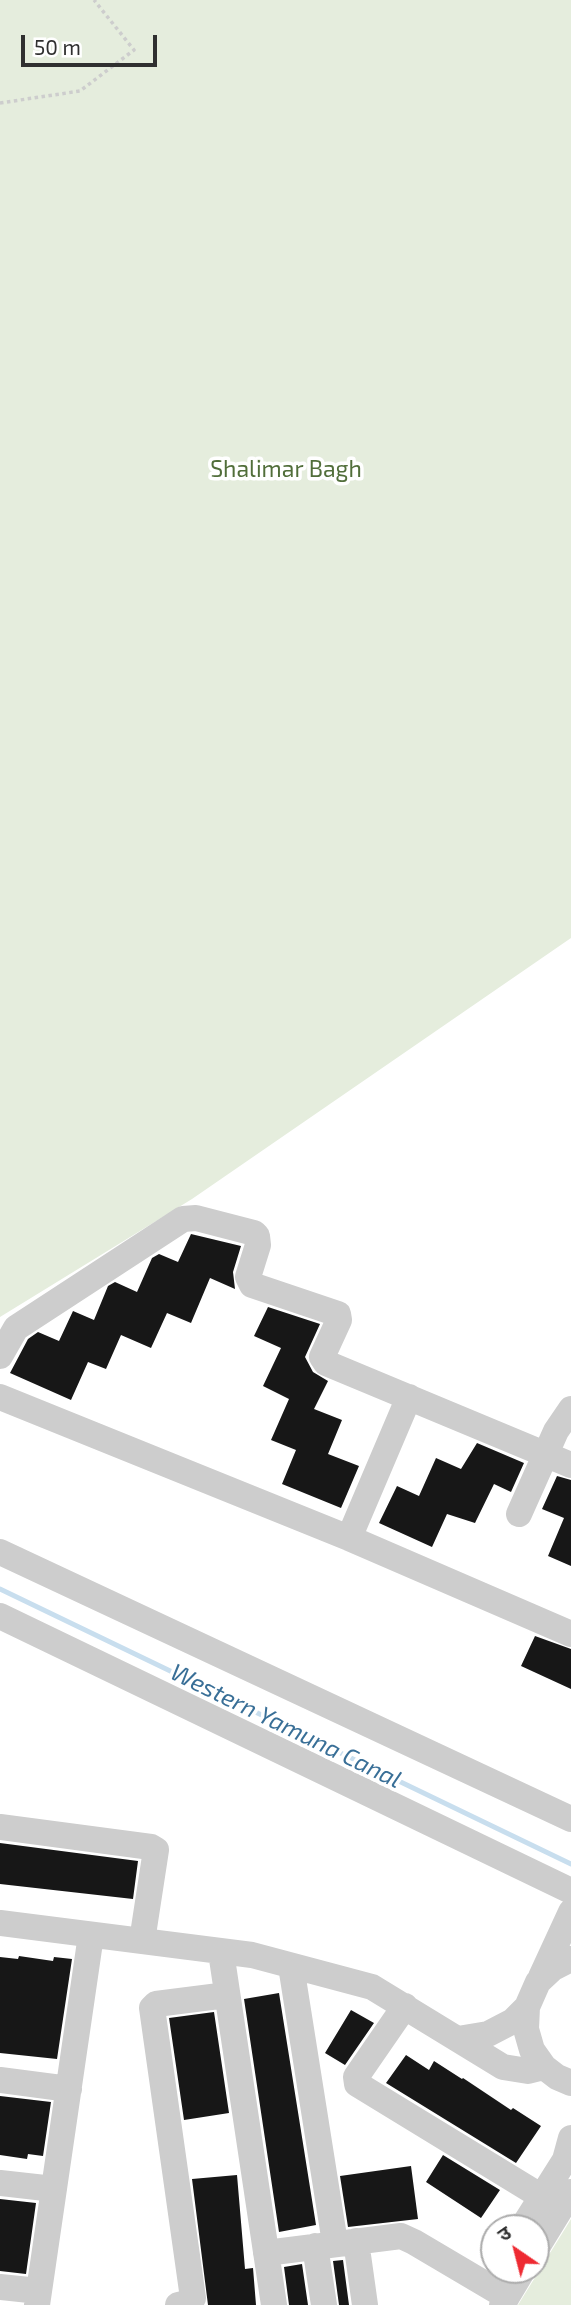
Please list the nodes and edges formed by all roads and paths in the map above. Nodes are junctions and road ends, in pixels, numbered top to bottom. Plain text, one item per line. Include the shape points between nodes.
1 (94, 0) edge
2 (0, 103) edge
3 (0, 1356) edge
4 (0, 1397) edge
5 (409, 1397) junction
6 (571, 1409) edge
7 (546, 1455) junction
8 (571, 1465) edge
9 (519, 1514) dead end
10 (349, 1538) junction
11 (0, 1552) edge
12 (0, 1616) edge
13 (571, 1634) edge
14 (571, 1819) edge
15 (0, 1827) edge
16 (571, 1891) edge
17 (571, 1912) edge
18 (0, 1923) edge
19 (91, 1935) junction
20 (142, 1941) junction
21 (222, 1952) junction
22 (571, 1959) edge
23 (291, 1966) junction
24 (538, 1982) junction
25 (227, 1995) junction
26 (405, 2006) junction
27 (527, 2007) junction
28 (458, 2039) junction
29 (544, 2067) junction
30 (0, 2080) edge
31 (571, 2083) edge
32 (68, 2089) junction
33 (571, 2094) edge
34 (571, 2138) edge
35 (0, 2183) edge
36 (54, 2189) junction
37 (571, 2192) edge
38 (542, 2197) junction
39 (531, 2214) edge
40 (550, 2226) edge
41 (335, 2243) junction
42 (266, 2253) junction
43 (0, 2287) edge
44 (493, 2292) edge
45 (38, 2298) edge
46 (178, 2305) edge
47 (274, 2305) edge
48 (324, 2305) edge
49 (365, 2305) edge

1 - 2 path via 134,50 80,91
3 - 5 street via 16,1328 183,1219 196,1218 257,1236 248,1277 252,1285 338,1314 324,1362
4 - 10 street
5 - 7 street
5 - 10 street
6 - 7 street
7 - 8 street
7 - 9 street
10 - 13 street
11 - 14 street
12 - 16 street
15 - 20 street via 156,1850
17 - 24 street
18 - 19 street
19 - 20 street
19 - 32 street
20 - 21 street
21 - 23 street
21 - 25 street
22 - 24 street
23 - 26 street via 372,1987
23 - 41 street
24 - 27 street
25 - 42 street
25 - 46 street via 152,2008 193,2298
26 - 28 street
26 - 38 street via 356,2077 357,2084
27 - 28 street via 501,2028
27 - 29 street via 526,2029 532,2050
28 - 29 street via 503,2067 528,2071
29 - 31 street
30 - 32 street
31 - 33 street
32 - 36 street
34 - 38 street via 565,2160
35 - 36 street
36 - 45 street
37 - 40 street
38 - 39 street
41 - 42 street
41 - 44 street via 401,2236
41 - 48 street
41 - 49 street
42 - 47 street
43 - 45 street

